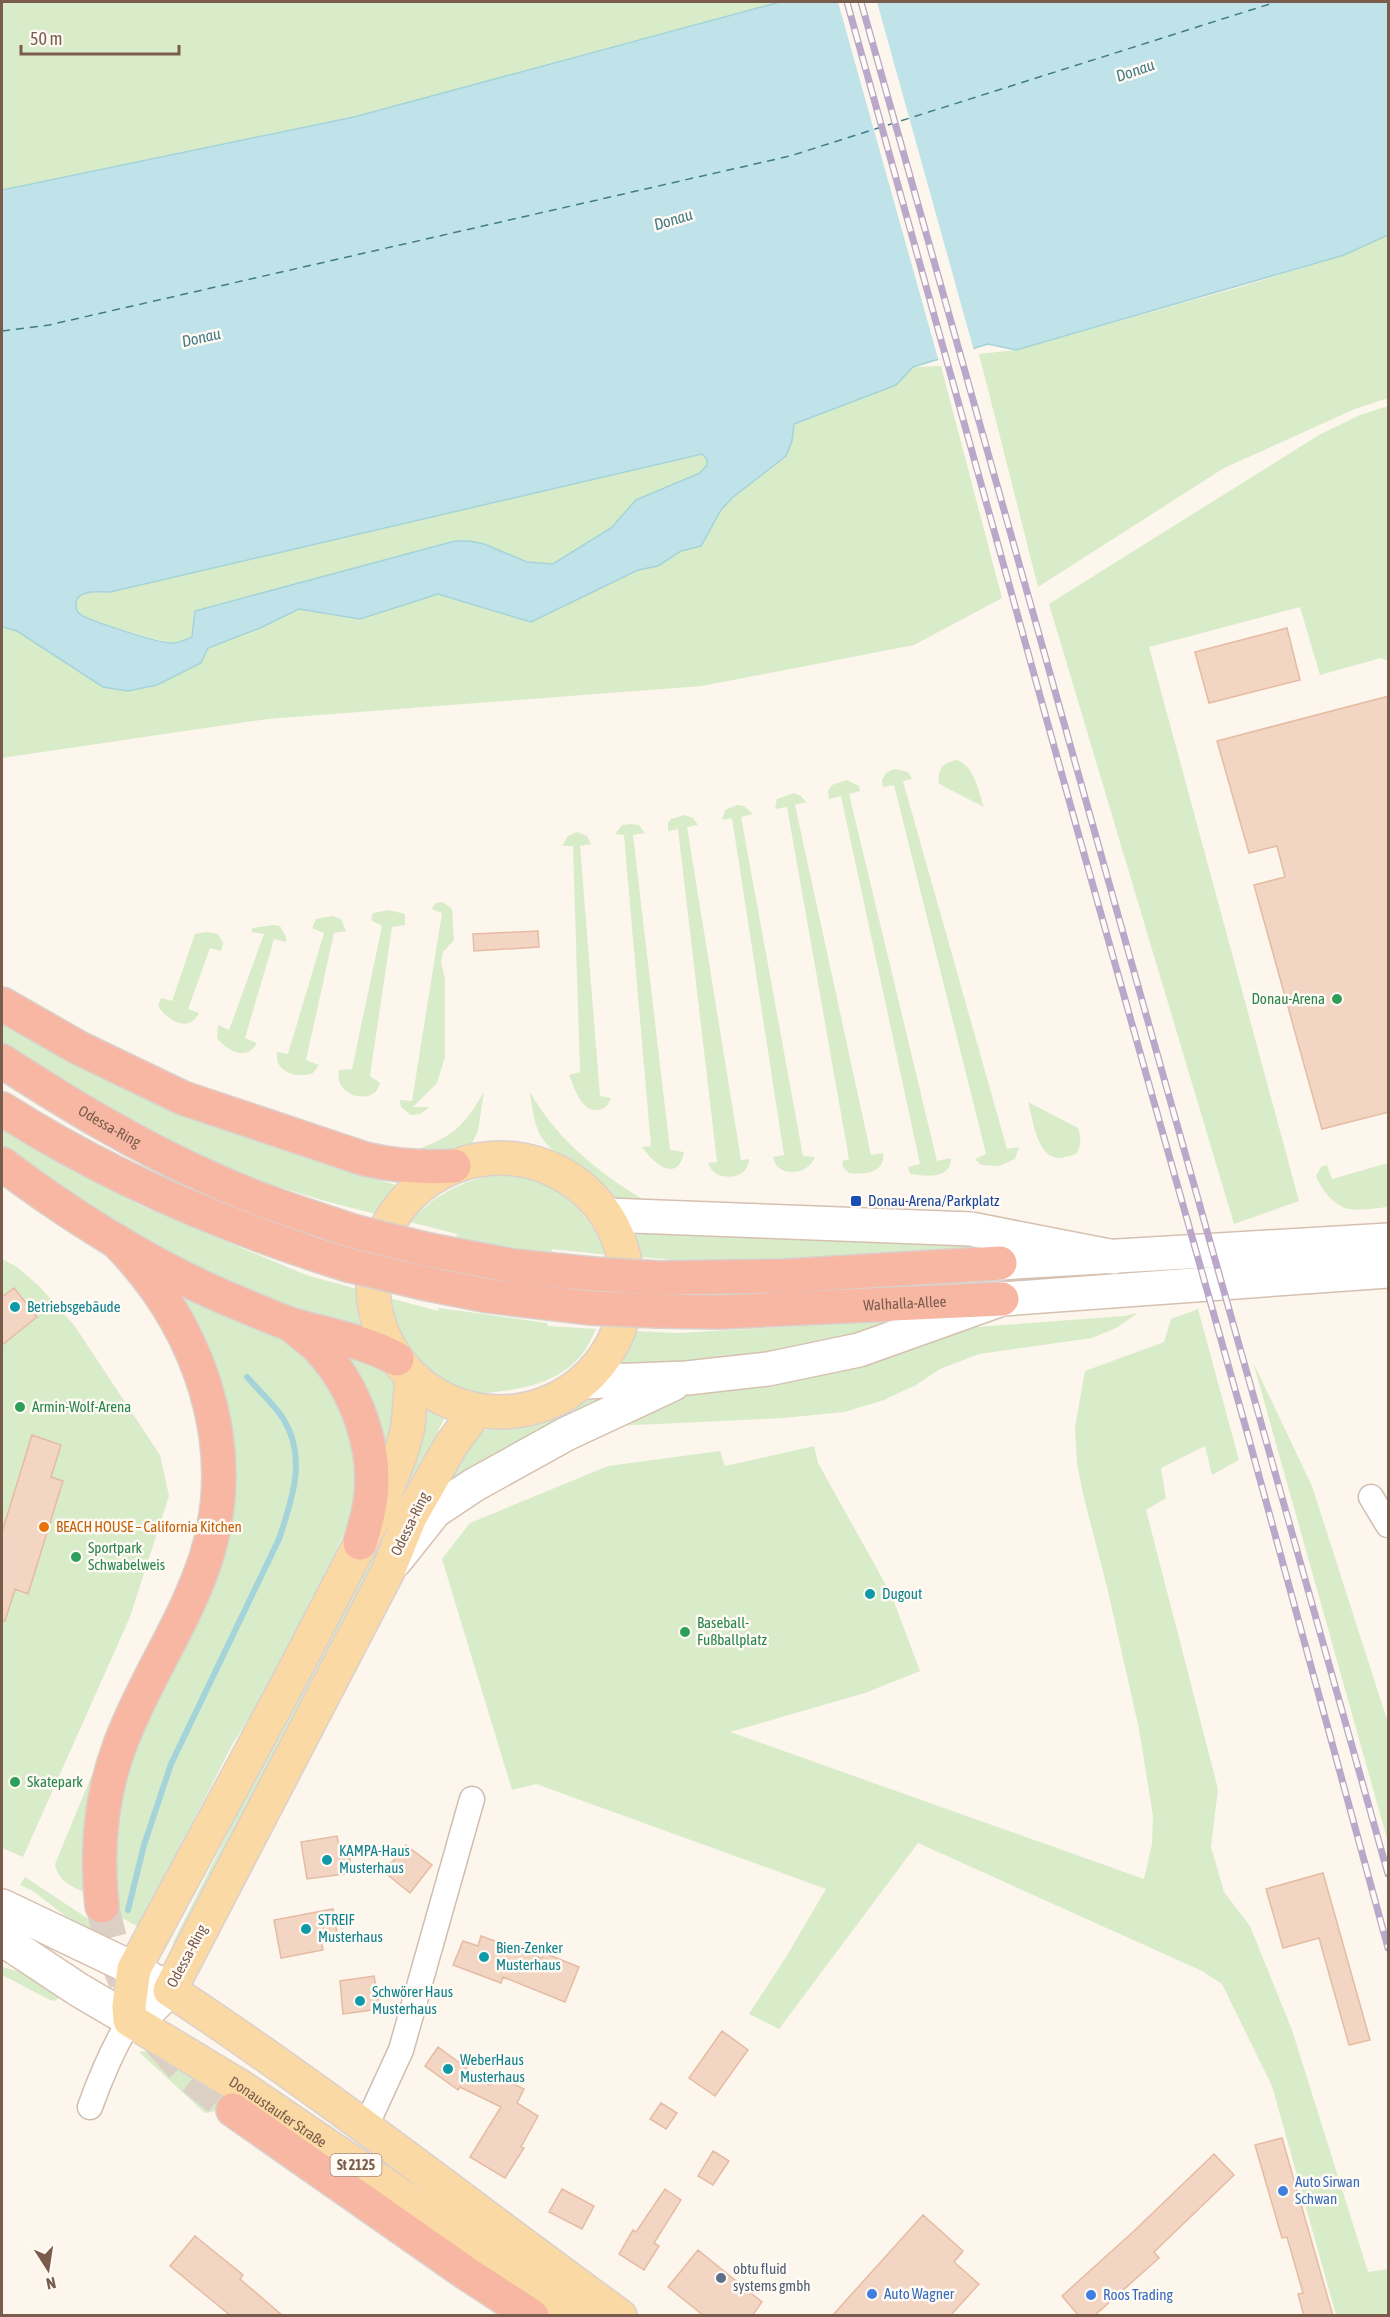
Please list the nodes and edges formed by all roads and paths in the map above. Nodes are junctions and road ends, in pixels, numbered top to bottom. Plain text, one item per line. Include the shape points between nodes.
1 (2, 1004) edge
2 (2, 1061) edge
3 (2, 1109) edge
4 (2, 1164) edge
5 (454, 1166) junction
6 (607, 1215) junction
7 (1389, 1240) edge
8 (118, 1243) junction
9 (1114, 1257) junction
10 (1000, 1263) joint
11 (1389, 1271) edge
12 (1002, 1299) junction
13 (290, 1324) junction
14 (404, 1368) junction
15 (687, 1378) junction
16 (583, 1382) junction
17 (477, 1410) junction
18 (1371, 1497) dead end
19 (1389, 1526) edge
20 (360, 1543) junction
21 (388, 1571) junction
22 (472, 1799) dead end
23 (2, 1906) edge
24 (102, 1906) tunnel mouth
25 (2, 1939) edge
26 (134, 1969) junction
27 (170, 1990) junction
28 (130, 2020) junction
29 (90, 2107) dead end
30 (233, 2110) tunnel mouth
31 (366, 2126) junction
32 (532, 2316) edge
33 (578, 2316) edge
34 (620, 2316) edge

1 - 5 highway via 79,1048 183,1098 364,1159 426,1168
2 - 10 highway, Odessa-Ring, bridge via 69,1105 215,1181 356,1232 429,1250 514,1266 660,1278 785,1276
3 - 12 highway, Walhalla-Allee, bridge via 142,1187 202,1214 348,1265 489,1296 590,1308 721,1312
4 - 8 highway
5 - 6 main road via 479,1159 517,1159 552,1168 583,1188
5 - 14 main road via 425,1182 401,1205 384,1233 374,1264 373,1298 381,1330
6 - 9 main road via 971,1229
6 - 16 main road via 622,1248 627,1294 623,1321 607,1354
7 - 9 main road
8 - 13 highway via 204,1288
8 - 24 highway via 155,1284 195,1357 212,1412 218,1470 207,1555 111,1770 100,1824
9 - 10 main road
11 - 12 main road, Walhalla-Allee
12 - 15 main road via 859,1350 768,1369
13 - 14 highway via 372,1346
13 - 20 highway via 338,1372 364,1430 371,1462 371,1501
14 - 17 main road via 439,1396
14 - 20 main road via 408,1427 382,1502
15 - 16 main road
15 - 21 main road via 566,1434 474,1485 435,1511
16 - 17 main road via 551,1402 515,1411
17 - 21 main road, Odessa-Ring via 451,1445 410,1517
18 - 19 street
20 - 26 main road
21 - 27 main road, Odessa-Ring
22 - 31 street via 401,2050
23 - 26 main road, St 2125
25 - 28 main road, Donaustaufer Straße / St 2125
26 - 27 main road, St 2125
26 - 28 main road
27 - 28 main road, Odessa-Ring via 150,2009
27 - 31 main road, St 2125
28 - 29 street
28 - 33 main road, Donaustaufer Straße / St 2125 via 242,2087
30 - 32 highway
31 - 34 main road, St 2125

